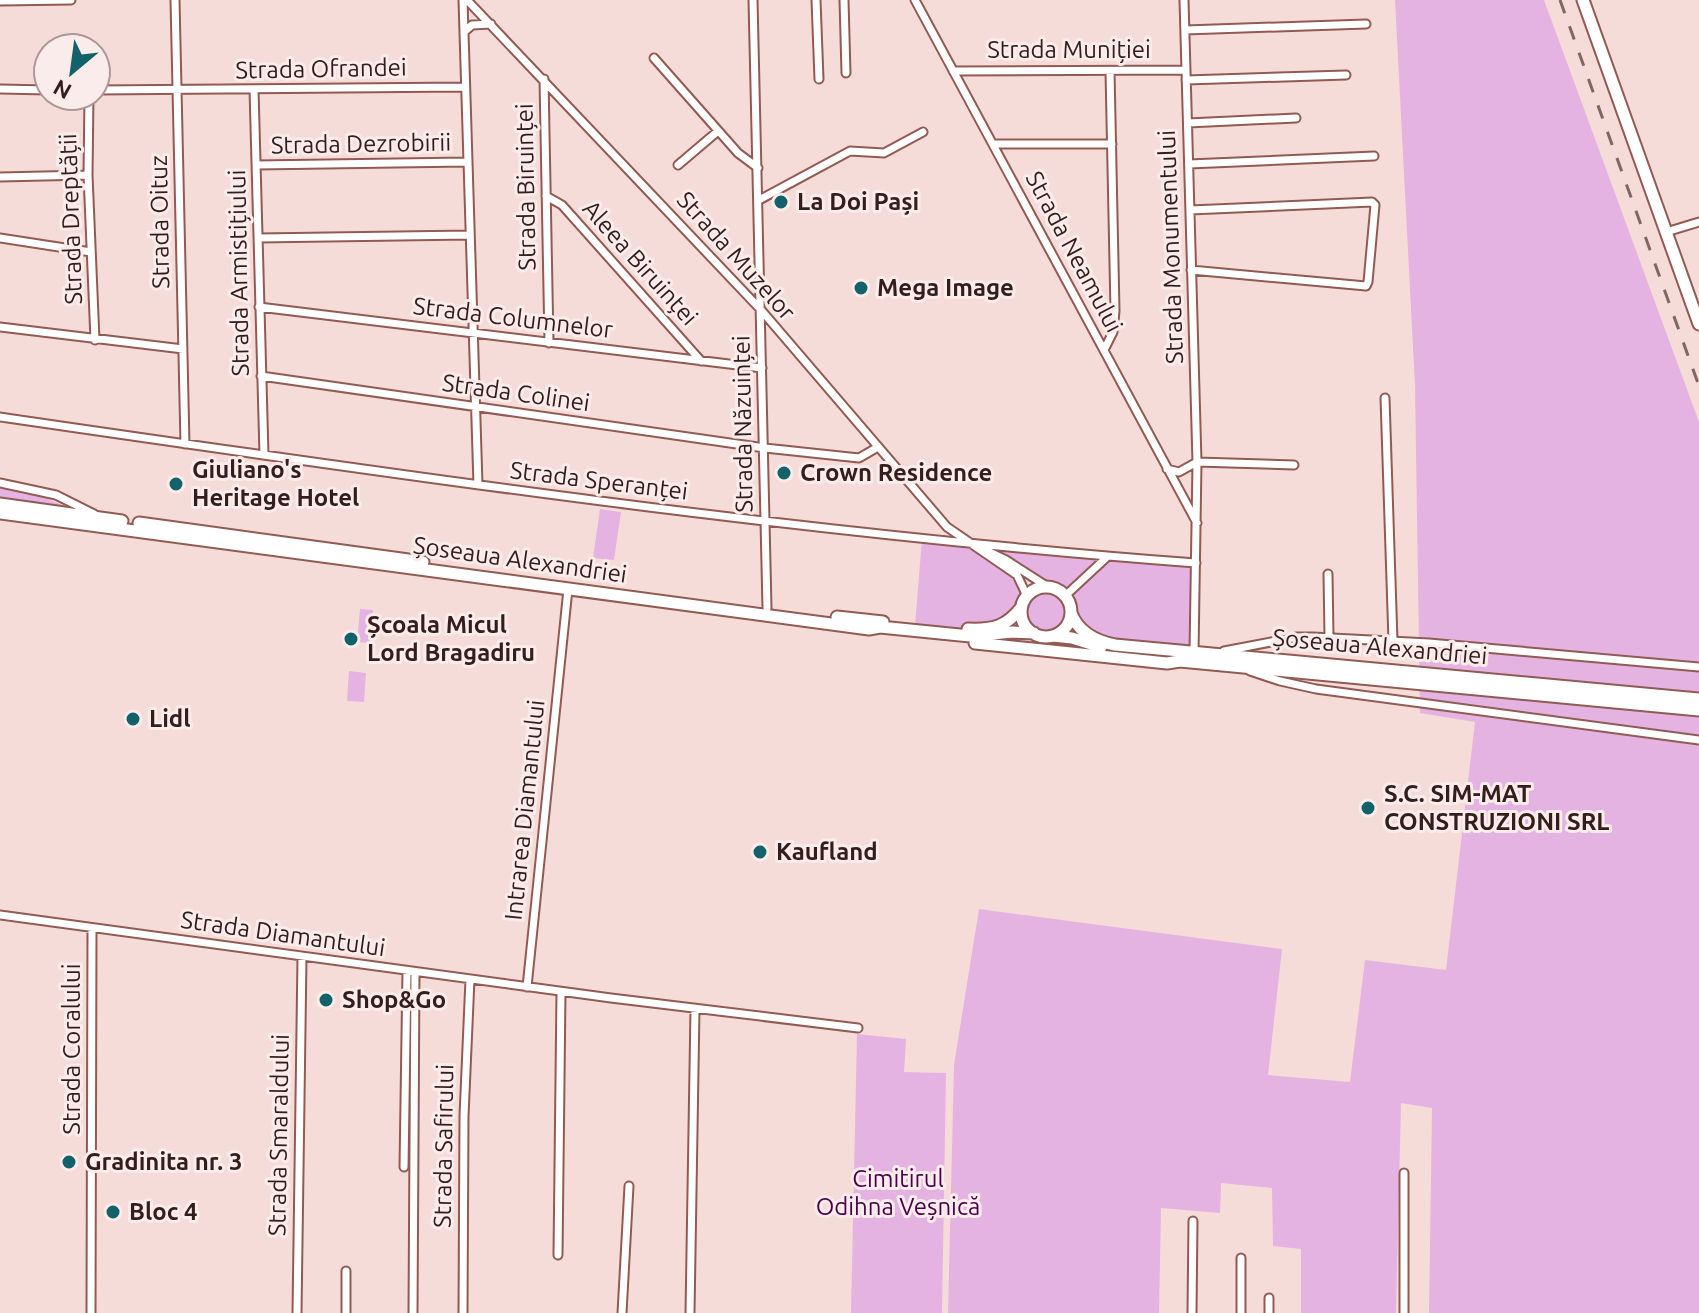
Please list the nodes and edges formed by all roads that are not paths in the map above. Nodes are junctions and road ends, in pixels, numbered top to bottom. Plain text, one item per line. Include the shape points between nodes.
1 (71, 0) edge
2 (175, 0) edge
3 (465, 0) edge
4 (753, 0) edge
5 (816, 0) edge
6 (844, 0) edge
7 (915, 0) edge
8 (1184, 0) edge
9 (1583, 0) edge
10 (0, 1) edge
11 (491, 24) junction
12 (1366, 24) dead end
13 (1185, 30) junction
14 (464, 32) junction
15 (654, 58) dead end
16 (1186, 70) junction
17 (953, 71) junction
18 (1110, 71) junction
19 (846, 73) dead end
20 (1346, 75) dead end
21 (544, 79) junction
22 (819, 79) dead end
23 (1186, 80) junction
24 (465, 87) junction
25 (0, 89) edge
26 (254, 89) junction
27 (32, 90) edge
28 (112, 90) edge
29 (177, 90) junction
30 (89, 112) edge
31 (1296, 118) dead end
32 (1188, 123) junction
33 (718, 131) junction
34 (923, 132) dead end
35 (993, 144) junction
36 (1112, 144) junction
37 (1374, 156) dead end
38 (466, 162) junction
39 (1189, 164) junction
40 (256, 165) junction
41 (678, 165) dead end
42 (758, 168) junction
43 (88, 175) junction
44 (0, 177) edge
45 (546, 196) junction
46 (759, 200) junction
47 (1190, 210) junction
48 (1699, 222) edge
49 (1666, 232) junction
50 (469, 235) junction
51 (0, 238) edge
52 (258, 238) junction
53 (91, 252) junction
54 (1191, 270) junction
55 (259, 307) junction
56 (762, 311) junction
57 (1699, 324) edge
58 (0, 327) edge
59 (473, 334) junction
60 (95, 340) junction
61 (549, 343) junction
62 (183, 349) junction
63 (1104, 350) junction
64 (701, 361) junction
65 (762, 368) junction
66 (261, 376) junction
67 (1385, 398) dead end
68 (475, 408) junction
69 (0, 417) edge
70 (185, 444) junction
71 (878, 447) junction
72 (765, 448) junction
73 (264, 455) junction
74 (1197, 462) junction
75 (1294, 465) dead end
76 (1167, 469) junction
77 (0, 483) edge
78 (478, 485) junction
79 (0, 504) edge
80 (0, 513) edge
81 (99, 518) junction
82 (764, 522) junction
83 (1197, 524) junction
84 (970, 544) junction
85 (1107, 557) junction
86 (1196, 563) junction
87 (1328, 574) dead end
88 (1048, 587) junction
89 (568, 589) junction
90 (1065, 596) junction
91 (1024, 602) junction
92 (767, 608) junction
93 (1071, 613) junction
94 (869, 629) junction
95 (1034, 633) junction
96 (1053, 636) junction
97 (1329, 637) junction
98 (1393, 641) junction
99 (1199, 654) junction
100 (1180, 661) junction
101 (1699, 667) edge
102 (1244, 668) junction
103 (1699, 699) edge
104 (1699, 710) edge
105 (1699, 740) edge
106 (0, 915) edge
107 (92, 929) junction
108 (302, 957) junction
109 (411, 972) junction
110 (470, 979) junction
111 (527, 987) junction
112 (561, 992) junction
113 (695, 1009) junction
114 (858, 1028) dead end
115 (404, 1167) dead end
116 (1404, 1173) dead end
117 (629, 1186) dead end
118 (1193, 1221) dead end
119 (558, 1255) dead end
120 (1241, 1258) dead end
121 (346, 1271) dead end
122 (1269, 1298) dead end
123 (91, 1313) edge
124 (297, 1313) edge
125 (346, 1313) edge
126 (413, 1313) edge
127 (463, 1313) edge
128 (622, 1313) edge
129 (690, 1313) edge
130 (1192, 1313) edge
131 (1241, 1313) edge
132 (1269, 1313) edge
133 (1404, 1313) edge

1 - 10 street
2 - 29 street, Strada Oituz
3 - 11 street, Strada Muzelor
3 - 14 street
4 - 42 street, Strada Năzuinței
5 - 22 street
6 - 19 street
7 - 17 street, Strada Neamului
8 - 13 street, Strada Monumentului
9 - 49 main road
11 - 14 street via 472,25
11 - 21 street, Strada Muzelor
12 - 13 street
13 - 16 street, Strada Monumentului
14 - 24 street
15 - 33 street
16 - 18 street, Strada Muniției
16 - 23 street, Strada Monumentului
17 - 18 street, Strada Muniției
17 - 35 street, Strada Neamului
18 - 36 street
20 - 23 street
21 - 45 street, Strada Biruinței
21 - 56 street, Strada Muzelor
23 - 32 street, Strada Monumentului
24 - 26 street, Strada Ofrandei
24 - 38 street
25 - 27 street
26 - 29 street, Strada Ofrandei
26 - 40 street, Strada Armistițiului
28 - 29 street, Strada Ofrandei
29 - 62 street, Strada Oituz
30 - 43 street, Strada Dreptății
31 - 32 street
32 - 39 street, Strada Monumentului
33 - 41 street
33 - 42 street
34 - 46 street via 884,153 850,151
35 - 36 street
35 - 63 street, Strada Neamului
36 - 63 street via 1115,311
37 - 39 street
38 - 40 street, Strada Dezrobirii
38 - 50 street
39 - 47 street, Strada Monumentului
40 - 52 street, Strada Armistițiului
42 - 46 street, Strada Năzuinței
43 - 44 street
43 - 53 street, Strada Dreptății
45 - 61 street, Strada Biruinței
45 - 64 street, Aleea Biruinței via 562,205
46 - 56 street, Strada Năzuinței
47 - 54 street, Strada Monumentului
47 - 54 street via 1375,205 1366,286
48 - 49 street
49 - 57 main road
50 - 52 street
50 - 59 street
51 - 53 street
52 - 55 street, Strada Armistițiului
53 - 60 street, Strada Dreptății
54 - 74 street, Strada Monumentului
55 - 59 street, Strada Columnelor
55 - 66 street, Strada Armistițiului
56 - 65 street, Strada Năzuinței
56 - 71 street, Strada Muzelor
58 - 60 street
59 - 61 street, Strada Columnelor
59 - 68 street
60 - 62 street
61 - 64 street, Strada Columnelor
62 - 70 street, Strada Oituz
63 - 76 street, Strada Neamului
64 - 65 street, Strada Columnelor
65 - 72 street, Strada Năzuinței
66 - 68 street, Strada Colinei
66 - 73 street, Strada Armistițiului
67 - 98 street
68 - 72 street, Strada Colinei
68 - 78 street
69 - 70 street, Strada Speranței
70 - 73 street, Strada Speranței
71 - 72 street, Strada Colinei via 859,458
71 - 84 street, Strada Muzelor via 947,527
72 - 82 street, Strada Năzuinței
73 - 78 street, Strada Speranței
74 - 75 street
74 - 76 street via 1179,472
74 - 83 street, Strada Monumentului
76 - 83 street, Strada Neamului
77 - 81 street via 56,495
78 - 82 street, Strada Speranței
79 - 81 main road, Șoseaua Alexandriei
80 - 89 main road, Șoseaua Alexandriei
81 - 92 main road, Șoseaua Alexandriei
82 - 84 street, Strada Speranței
82 - 92 street, Strada Năzuinței
83 - 86 street, Strada Monumentului
84 - 85 street, Strada Speranței
84 - 88 street via 993,552
84 - 91 street via 1017,575
85 - 86 street, Strada Speranței
85 - 90 street
86 - 99 street, Strada Monumentului
87 - 97 street
88 - 90 main road
88 - 91 main road via 1040,587
89 - 94 main road, Șoseaua Alexandriei
89 - 111 street, Intrarea Diamantului
90 - 93 main road
91 - 92 main road, Șoseaua Alexandriei via 1006,624 982,629
91 - 95 main road via 1024,623
93 - 96 main road via 1066,627
93 - 99 main road, Șoseaua Alexandriei via 1084,632 1107,644
94 - 95 main road, Șoseaua Alexandriei via 970,636
94 - 100 main road
95 - 96 main road
96 - 100 main road
97 - 98 street
97 - 99 street via 1297,637
98 - 101 street
99 - 103 main road, Șoseaua Alexandriei
100 - 102 main road, Șoseaua Alexandriei
102 - 104 main road, Șoseaua Alexandriei
102 - 105 street via 1316,689
106 - 107 street, Strada Diamantului
107 - 108 street, Strada Diamantului
107 - 123 street, Strada Coralului
108 - 109 street, Strada Diamantului
108 - 124 street, Strada Smaraldului
109 - 110 street, Strada Diamantului
109 - 115 street
109 - 126 street
110 - 111 street, Strada Diamantului
110 - 127 street, Strada Safirului
111 - 112 street, Strada Diamantului
112 - 113 street, Strada Diamantului
112 - 119 street
113 - 114 street, Strada Diamantului
113 - 129 street
116 - 133 street
117 - 128 street
118 - 130 street
120 - 131 street
121 - 125 street
122 - 132 street

